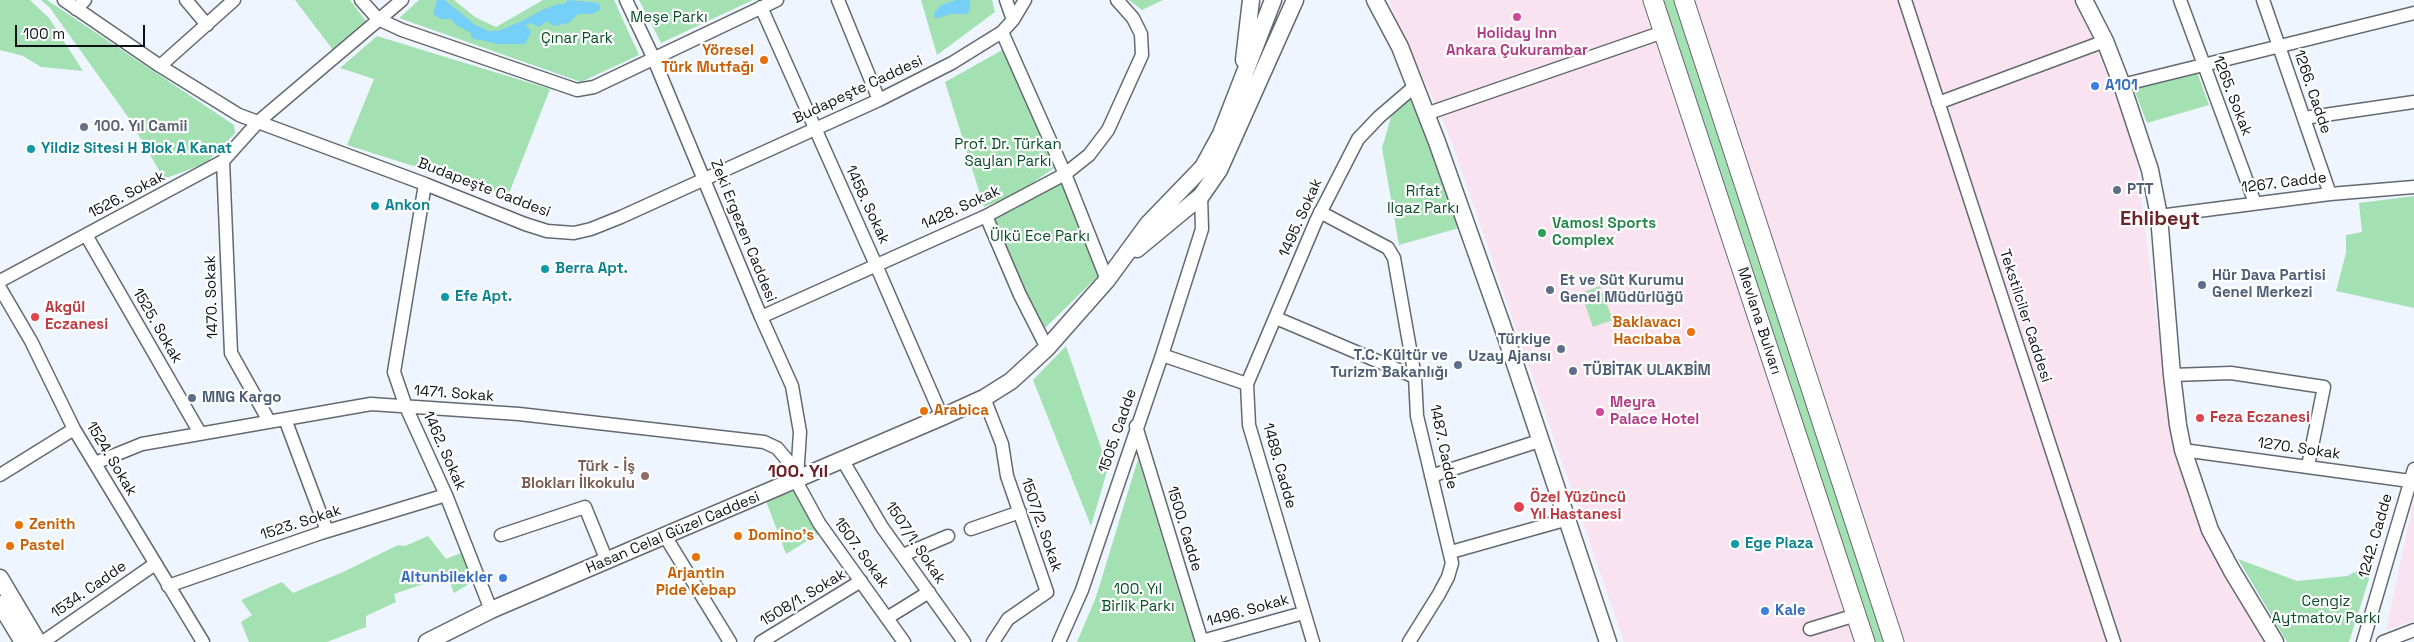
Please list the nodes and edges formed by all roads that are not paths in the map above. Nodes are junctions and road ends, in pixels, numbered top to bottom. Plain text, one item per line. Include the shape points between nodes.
1 (64, 0) edge
2 (186, 0) edge
3 (234, 0) edge
4 (361, 0) edge
5 (402, 0) edge
6 (626, 0) edge
7 (777, 0) edge
8 (838, 0) edge
9 (1006, 0) edge
10 (1025, 0) edge
11 (1117, 0) edge
12 (1251, 0) edge
13 (1273, 0) edge
14 (1295, 0) edge
15 (1363, 0) edge
16 (1375, 0) edge
17 (1653, 0) edge
18 (1684, 0) edge
19 (1905, 0) edge
20 (2084, 0) edge
21 (2180, 0) edge
22 (2263, 0) edge
23 (80, 4) edge
24 (761, 7) junction
25 (2414, 13) edge
26 (378, 20) junction
27 (1013, 20) junction
28 (1387, 22) junction
29 (207, 25) junction
30 (1002, 32) junction
31 (1663, 32) junction
32 (2105, 41) junction
33 (2279, 46) junction
34 (654, 57) junction
35 (2203, 65) junction
36 (160, 66) junction
37 (1242, 80) junction
38 (2122, 85) junction
39 (1415, 86) junction
40 (879, 100) junction
41 (2414, 102) edge
42 (1938, 103) junction
43 (1426, 114) junction
44 (2304, 118) junction
45 (258, 122) junction
46 (814, 128) junction
47 (223, 161) junction
48 (1065, 174) junction
49 (704, 179) junction
50 (425, 184) junction
51 (1185, 185) junction
52 (2414, 187) edge
53 (2330, 194) junction
54 (1201, 196) junction
55 (1172, 199) junction
56 (2255, 203) junction
57 (1184, 211) junction
58 (1320, 212) junction
59 (986, 216) junction
60 (2159, 216) junction
61 (1202, 229) junction
62 (86, 235) junction
63 (1125, 258) junction
64 (876, 265) junction
65 (1107, 280) junction
66 (0, 281) edge
67 (0, 288) edge
68 (761, 317) junction
69 (1276, 318) junction
70 (1047, 348) junction
71 (1162, 355) junction
72 (2172, 376) junction
73 (1415, 377) junction
74 (1247, 384) junction
75 (984, 398) junction
76 (406, 407) junction
77 (942, 417) junction
78 (285, 419) junction
79 (269, 421) junction
80 (1136, 426) junction
81 (74, 429) junction
82 (200, 433) junction
83 (1542, 440) junction
84 (2184, 450) junction
85 (842, 461) junction
86 (95, 463) junction
87 (2308, 466) junction
88 (0, 475) edge
89 (2412, 475) edge
90 (1431, 476) junction
91 (796, 481) junction
92 (446, 495) junction
93 (1020, 512) junction
94 (1568, 519) junction
95 (971, 528) dead end
96 (327, 531) junction
97 (502, 535) dead end
98 (666, 536) junction
99 (948, 536) dead end
100 (1451, 552) junction
101 (903, 556) junction
102 (607, 561) junction
103 (155, 564) junction
104 (0, 578) edge
105 (861, 581) junction
106 (168, 586) junction
107 (929, 592) junction
108 (0, 604) edge
109 (491, 610) junction
110 (1303, 613) junction
111 (1856, 615) junction
112 (887, 618) junction
113 (1810, 628) dead end
114 (2412, 635) edge
115 (902, 641) edge
116 (23, 642) edge
117 (38, 642) edge
118 (43, 642) edge
119 (202, 642) edge
120 (427, 642) edge
121 (730, 642) edge
122 (761, 642) edge
123 (964, 642) edge
124 (993, 642) edge
125 (1059, 642) edge
126 (1202, 642) edge
127 (1313, 642) edge
128 (1409, 642) edge
129 (1608, 642) edge
130 (1865, 642) edge
131 (1894, 642) edge
132 (2114, 642) edge
133 (2275, 642) edge
134 (2363, 642) edge
135 (2383, 642) edge

1 - 23 street, Budapeşte Caddesi
2 - 29 street
3 - 29 street
4 - 26 street
5 - 26 street, 1526. Sokak
6 - 34 street, Zeki Ergezen Caddesi
7 - 24 street
8 - 40 street
9 - 27 street
10 - 27 street, Budapeşte Caddesi
11 - 48 street, 1428. Sokak via 1133,18 1141,34 1142,56 1100,144
12 - 37 main road
13 - 37 main road, Hasan Celal Güzel Caddesi
14 - 54 main road via 1219,170
15 - 28 main road
16 - 28 main road
17 - 31 highway, Mevlana Bulvarı
18 - 131 highway, Mevlana Bulvarı
19 - 42 street, Tekstilciler Caddesi
20 - 32 main road
21 - 35 street, 1265. Sokak
22 - 33 street, 1266. Cadde
23 - 36 street, Budapeşte Caddesi
24 - 34 street
24 - 46 street, 1458. Sokak
25 - 33 street
26 - 34 street via 577,90 594,87
26 - 45 street, 1526. Sokak
27 - 30 street, Budapeşte Caddesi
28 - 39 main road
29 - 36 street
30 - 40 street, Budapeşte Caddesi via 952,64
30 - 48 street
31 - 43 street
31 - 111 highway, Mevlana Bulvarı
32 - 38 main road
32 - 42 street
33 - 35 street
33 - 44 street, 1266. Cadde
34 - 49 street, Zeki Ergezen Caddesi
35 - 38 street
35 - 56 street, 1265. Sokak
36 - 45 street, Budapeşte Caddesi via 239,115
37 - 51 main road, Hasan Celal Güzel Caddesi via 1221,134 1203,167
38 - 60 main road via 2140,135
39 - 43 main road
39 - 58 street, 1495. Sokak via 1358,139
40 - 46 street, Budapeşte Caddesi
41 - 44 street
42 - 132 street, Tekstilciler Caddesi
43 - 83 main road
44 - 53 street, 1266. Cadde
45 - 47 street, 1526. Sokak
45 - 50 street, Budapeşte Caddesi
46 - 49 street, Budapeşte Caddesi
46 - 64 street, 1458. Sokak
47 - 62 street, 1526. Sokak
47 - 79 street, 1470. Sokak via 231,353
48 - 59 street, 1428. Sokak
48 - 65 street
49 - 50 street, Budapeşte Caddesi via 608,223 574,233 547,231 525,224
49 - 68 street, Zeki Ergezen Caddesi
50 - 76 street, 1462. Sokak via 394,372
51 - 54 main road
51 - 55 main road, Hasan Celal Güzel Caddesi
52 - 53 street, 1267. Cadde
53 - 56 street, 1267. Cadde
54 - 57 main road, Hasan Celal Güzel Caddesi
54 - 61 street, 1505. Cadde
55 - 57 main road
55 - 63 main road, Hasan Celal Güzel Caddesi via 1148,224
56 - 60 street, 1267. Cadde
57 - 61 street
57 - 63 main road, Hasan Celal Güzel Caddesi
58 - 69 street, 1495. Sokak
58 - 73 street, 1487. Cadde via 1388,248 1394,258
59 - 64 street, 1428. Sokak
59 - 70 street
60 - 72 main road
61 - 71 street, 1505. Cadde
62 - 66 street, 1526. Sokak
62 - 82 street, 1525. Sokak
63 - 65 main road, Hasan Celal Güzel Caddesi
64 - 68 street, 1428. Sokak
64 - 77 street, 1458. Sokak
65 - 70 main road, Hasan Celal Güzel Caddesi
67 - 81 street, 1524. Sokak via 31,341
68 - 91 street, Zeki Ergezen Caddesi via 792,386 798,410 800,432
69 - 73 street
69 - 74 street, 1495. Sokak
70 - 75 main road, Hasan Celal Güzel Caddesi via 1011,381
71 - 74 street
71 - 80 street, 1505. Cadde
72 - 84 main road
72 - 87 street via 2231,373 2324,388
73 - 90 street, 1487. Cadde via 1417,416
74 - 110 street, 1489. Cadde via 1249,425
75 - 77 main road, Hasan Celal Güzel Caddesi
75 - 93 street, 1507/2. Sokak via 1002,444 1007,476
76 - 78 street, 1471. Sokak via 371,404
76 - 91 street, 1471. Sokak via 519,414 764,442 777,448 788,461
76 - 92 street, 1462. Sokak
77 - 85 main road, Hasan Celal Güzel Caddesi
78 - 79 street, 1471. Sokak
78 - 96 street
79 - 82 street, 1471. Sokak
80 - 125 street, 1505. Cadde via 1082,590
80 - 126 street, 1500. Cadde
81 - 86 street, 1524. Sokak
81 - 88 street
82 - 86 street, 1471. Sokak via 142,444
83 - 90 street
83 - 94 main road
84 - 87 street, 1270. Sokak
84 - 133 main road via 2210,530
85 - 91 main road, Hasan Celal Güzel Caddesi
85 - 101 street, 1507/1. Sokak
86 - 103 street, 1524. Sokak
87 - 89 street, 1270. Sokak
89 - 134 street, 1242. Cadde
90 - 100 street, 1487. Cadde
91 - 98 main road, Hasan Celal Güzel Caddesi
91 - 105 street, 1507. Sokak via 819,523
92 - 96 street, 1523. Sokak
92 - 109 street, 1462. Sokak
93 - 95 street
93 - 124 street, 1507/2. Sokak via 1047,592 1008,619
94 - 100 street
94 - 129 main road
96 - 106 street, 1523. Sokak
97 - 102 street via 586,507
98 - 102 main road, Hasan Celal Güzel Caddesi
98 - 121 street
99 - 101 street
100 - 128 street, 1487. Cadde via 1448,578
101 - 107 street, 1507/1. Sokak
102 - 109 main road, Hasan Celal Güzel Caddesi
103 - 106 street, 1524. Sokak
103 - 118 street, 1534. Cadde
104 - 117 main road
105 - 112 street, 1507. Sokak
105 - 122 street, 1508/1. Sokak
106 - 119 street, 1524. Sokak
107 - 112 street
107 - 123 street, 1507/1. Sokak
108 - 116 main road
109 - 120 main road, Hasan Celal Güzel Caddesi
110 - 126 street, 1496. Sokak
110 - 127 street, 1489. Cadde
111 - 113 street
111 - 130 highway, Mevlana Bulvarı
112 - 115 street, 1507. Sokak
114 - 135 street

